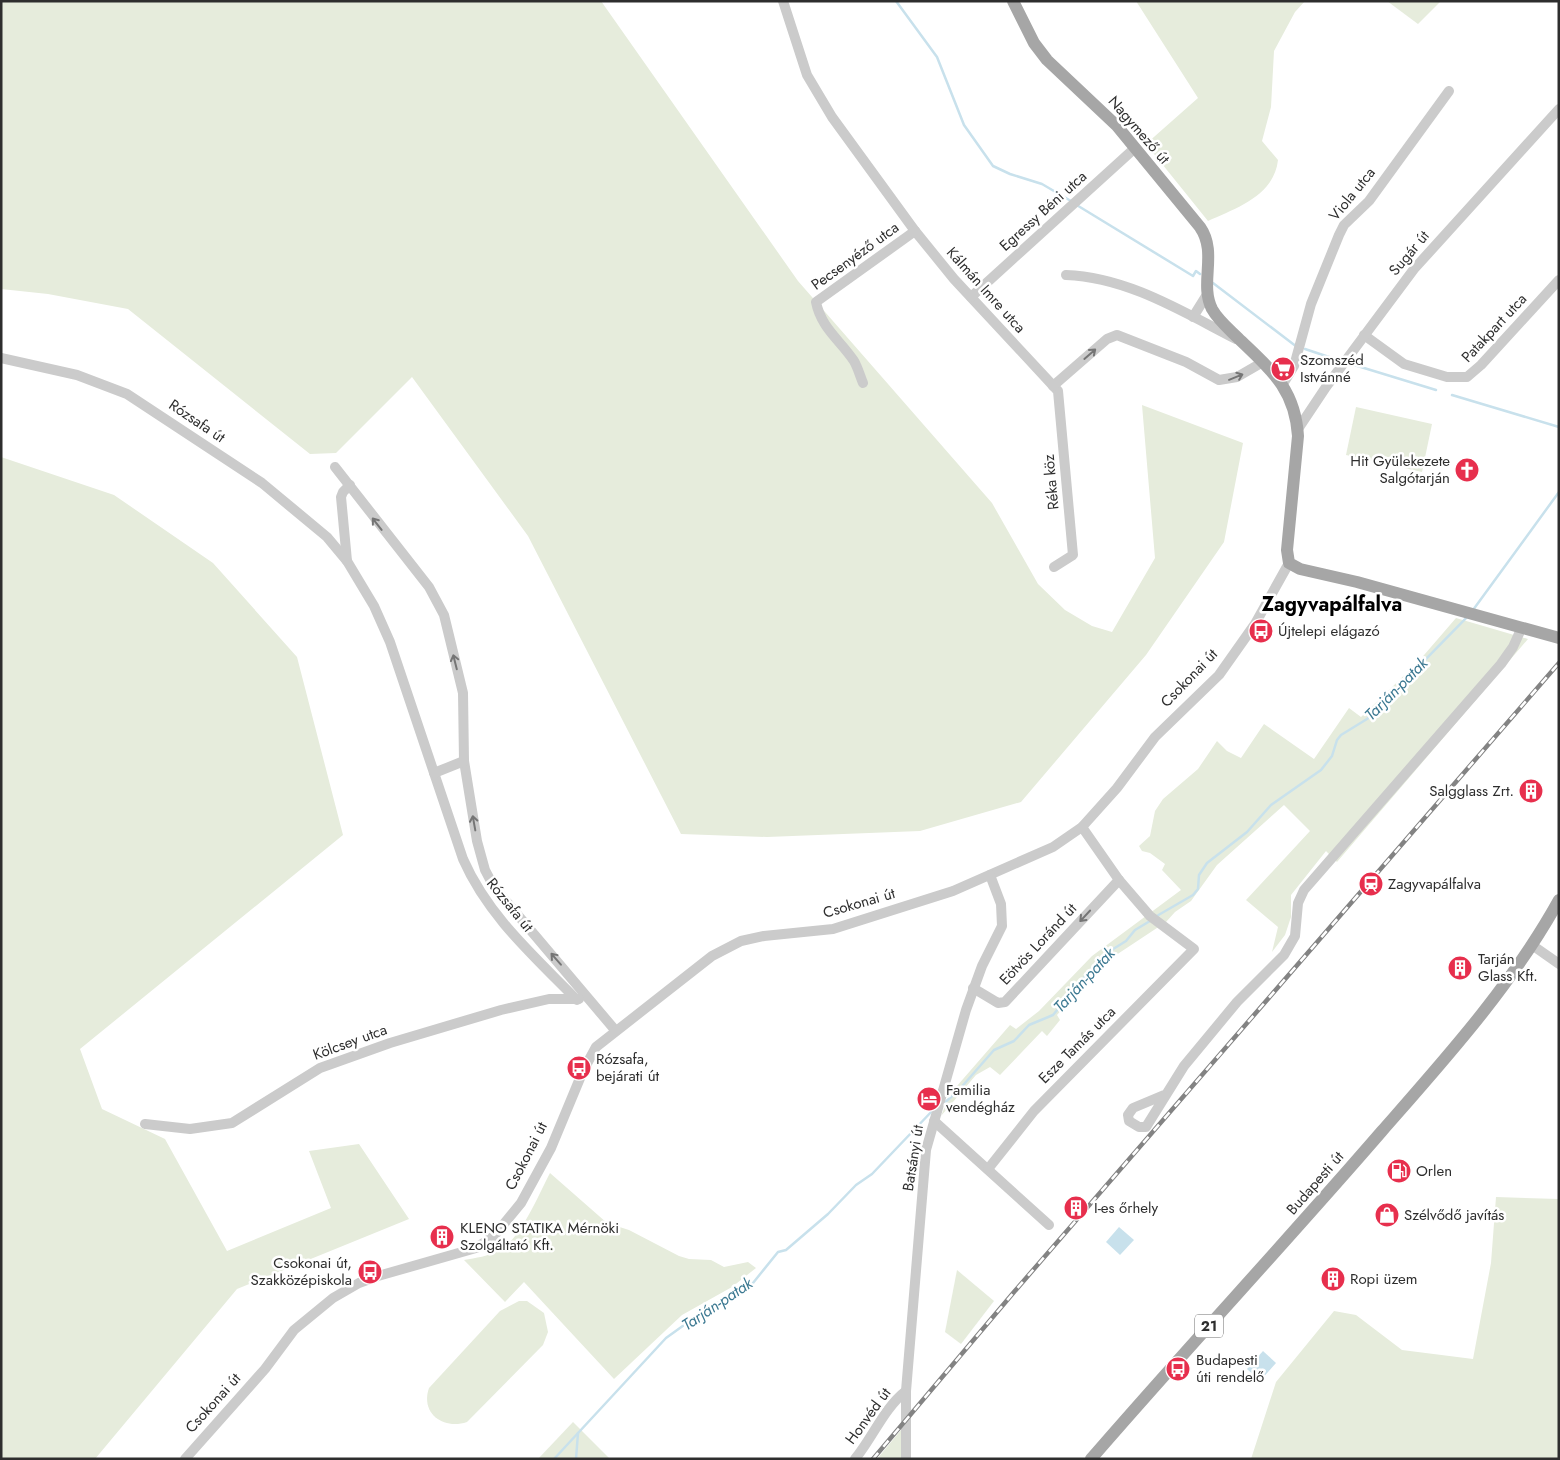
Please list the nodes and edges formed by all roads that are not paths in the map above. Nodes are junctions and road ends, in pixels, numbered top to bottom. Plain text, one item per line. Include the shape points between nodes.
1 (783, 1) edge
2 (1013, 1) edge
3 (1449, 91) dead end
4 (1559, 110) edge
5 (1135, 148) junction
6 (915, 231) junction
7 (1066, 275) dead end
8 (1559, 280) edge
9 (1208, 293) junction
10 (971, 297) junction
11 (1193, 317) junction
12 (1364, 335) junction
13 (1243, 343) junction
14 (1, 358) edge
15 (1263, 362) junction
16 (864, 383) dead end
17 (1283, 384) junction
18 (1053, 386) junction
19 (1298, 429) junction
20 (335, 467) dead end
21 (350, 485) junction
22 (347, 561) junction
23 (1289, 563) junction
24 (1054, 567) dead end
25 (1522, 627) junction
26 (1559, 638) edge
27 (464, 761) junction
28 (434, 773) junction
29 (1082, 827) junction
30 (990, 876) junction
31 (1119, 880) junction
32 (1559, 900) edge
33 (1554, 915) edge
34 (1532, 945) junction
35 (1559, 964) edge
36 (973, 988) junction
37 (588, 996) junction
38 (577, 1000) junction
39 (615, 1030) junction
40 (1164, 1096) dead end
41 (935, 1116) junction
42 (145, 1124) dead end
43 (988, 1169) junction
44 (1049, 1225) dead end
45 (906, 1391) junction
46 (185, 1459) edge
47 (855, 1459) edge
48 (906, 1459) edge
49 (1091, 1459) edge

1 - 6 street, Kálmán Imre utca via 816,94
2 - 5 main road, Nagymező út via 1034,43 1047,60 1117,126
3 - 17 street, Viola utca via 1369,201 1344,225 1311,304 1294,366
4 - 12 street, Sugár út via 1414,269
5 - 9 main road, Nagymező út via 1205,235 1209,252
5 - 10 street, Egressy Béni utca
6 - 10 street, Kálmán Imre utca
6 - 16 street, Pecsenyéző utca via 816,302 829,332 854,361
7 - 11 street, Nagymező út via 1112,283
8 - 12 street, Patakpart utca via 1481,365 1464,378 1446,377 1410,367
9 - 11 street
9 - 13 main road, Nagymező út via 1216,314
10 - 18 street, Kálmán Imre utca
11 - 13 street, Nagymező út
12 - 19 street, Sugár út
13 - 15 main road, Nagymező út
14 - 22 street, Rózsafa út via 77,375 127,394 262,483 318,528
15 - 17 main road, Nagymező út
18 -> 15 street via 1107,339 1117,335 1186,362 1220,380 1237,377
17 - 19 main road, Nagymező út via 1294,407
18 - 24 street, Réka köz via 1058,391 1073,555
19 - 23 main road, Nagymező út via 1286,550
20 - 21 street, Rózsafa út
21 - 22 street, Rózsafa út via 341,497
27 -> 21 street, Rózsafa út via 463,694 444,615 438,601
22 - 28 street, Rózsafa út via 374,606 390,642
23 - 25 main road via 1300,569
23 - 29 street, Csokonai út via 1255,624 1219,675 1155,737 1117,788
25 - 26 main road
25 - 40 street via 1513,648 1501,664 1300,896 1295,936 1284,955 1236,1002
27 - 28 street
37 -> 27 street, Rózsafa út via 494,887 485,870
28 - 38 street, Rózsafa út via 463,860 482,897 501,922
29 - 30 street, Csokonai út via 1053,847
29 - 31 street
30 - 36 street, Batsányi út via 1001,904 1002,926
30 - 39 street, Csokonai út via 846,926 764,936 730,945
31 -> 36 street, Eötvös Loránd út via 1005,1002 998,1003
31 - 43 street, Esze Tamás utca via 1152,919 1194,949 1034,1110
32 - 33 main road, Budapesti út / 21
33 - 34 main road, Budapesti út / 21
34 - 35 street
34 - 49 main road, Budapesti út / 21 via 1411,1098
36 - 41 street, Batsányi út
37 - 38 street
37 - 39 street, Rózsafa út
38 - 42 street, Kölcsey utca via 549,999 501,1010 390,1043 320,1068 232,1123 190,1129
39 - 46 street, Csokonai út via 596,1047 551,1148 521,1203 494,1236 476,1248 378,1276 333,1298 294,1330 265,1369
41 - 43 street
41 - 45 street, Batsányi út via 926,1150
43 - 44 street
45 - 47 street, Honvéd út via 891,1405
45 - 48 street, Batsányi út

